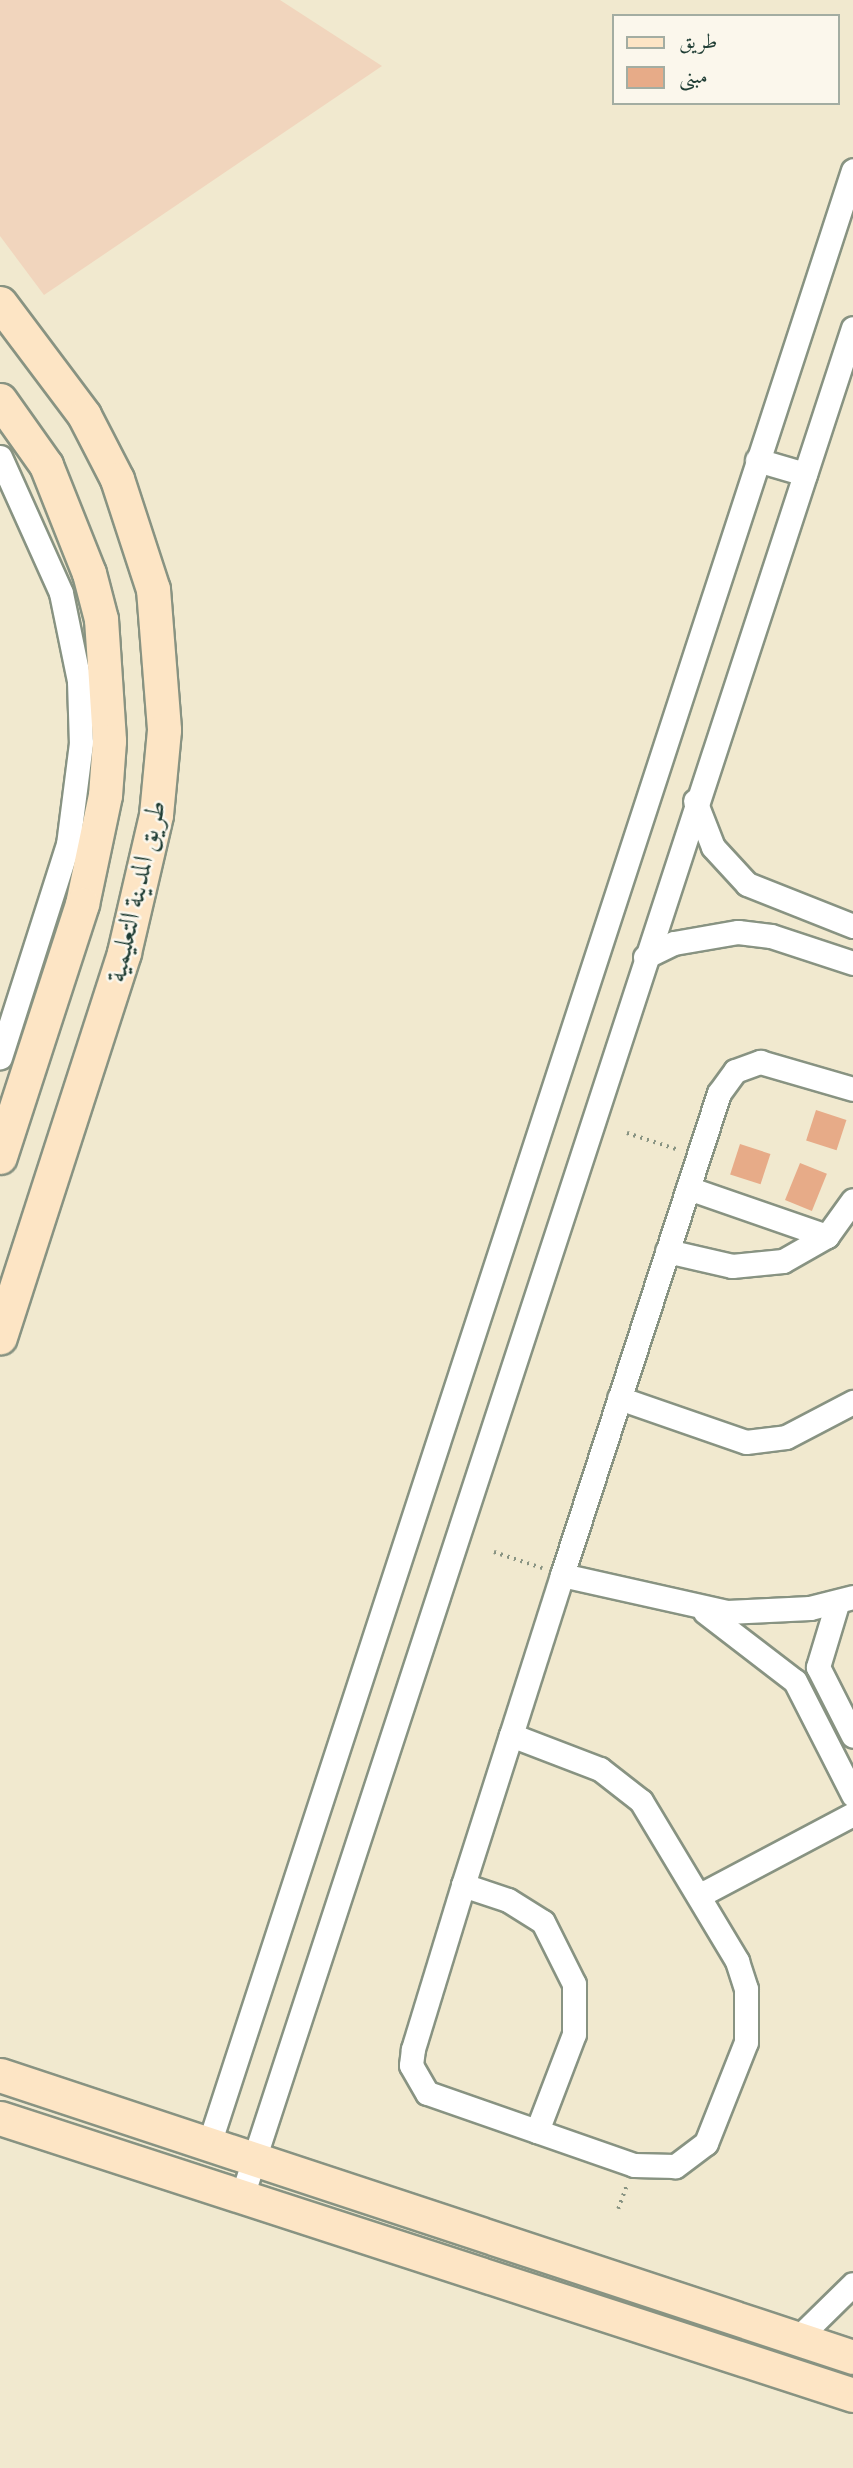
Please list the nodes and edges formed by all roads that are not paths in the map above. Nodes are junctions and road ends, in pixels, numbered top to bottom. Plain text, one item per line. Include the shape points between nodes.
1 (853, 170) edge
2 (0, 303) edge
3 (853, 328) edge
4 (0, 400) edge
5 (0, 457) edge
6 (757, 460) junction
7 (805, 474) junction
8 (695, 801) junction
9 (853, 926) edge
10 (645, 957) junction
11 (853, 963) edge
12 (0, 1057) edge
13 (853, 1089) edge
14 (0, 1157) edge
15 (688, 1188) junction
16 (853, 1200) edge
17 (827, 1236) junction
18 (667, 1251) junction
19 (0, 1336) edge
20 (619, 1398) junction
21 (853, 1402) edge
22 (562, 1575) junction
23 (845, 1601) edge
24 (699, 1609) junction
25 (511, 1735) junction
26 (853, 1736) edge
27 (853, 1795) edge
28 (853, 1814) edge
29 (463, 1885) junction
30 (700, 1895) junction
31 (0, 2075) edge
32 (0, 2118) edge
33 (537, 2131) junction
34 (209, 2144) junction
35 (255, 2159) junction
36 (242, 2196) junction
37 (853, 2284) edge
38 (797, 2339) junction
39 (853, 2357) edge
40 (853, 2395) edge

1 - 6 street
2 - 19 street, طريق المدينة التعليمية via 84,415 117,479 153,589 164,730 156,815 124,953
3 - 7 street
4 - 14 street, طريق المدينة التعليمية via 46,465 89,573 101,619 109,741 101,821 82,904
5 - 12 street via 61,593 75,653 81,743 68,844
6 - 7 street
6 - 34 street
7 - 8 street
8 - 9 street via 713,847 747,884
8 - 10 street
10 - 11 street via 674,943 738,932 771,936
10 - 35 street
13 - 15 street via 774,1063 747,1065 725,1080
15 - 17 street
15 - 18 street
16 - 17 street
17 - 18 street via 795,1256 758,1266
18 - 20 street
20 - 21 street via 746,1442 767,1442
20 - 22 street
22 - 24 street
22 - 25 street
23 - 24 street via 754,1612
23 - 26 street via 818,1667
24 - 27 street via 795,1681
25 - 29 street
25 - 30 street via 576,1758 621,1783 656,1822
28 - 30 street
29 - 33 street via 508,1900 543,1922 570,1972 574,2034
29 - 33 street via 411,2065 428,2093
30 - 33 street via 737,1961 749,2016 746,2042 706,2143 692,2157 655,2169
31 - 34 street
32 - 36 street
34 - 35 street
35 - 36 street
35 - 38 street
36 - 40 street
37 - 38 street
38 - 39 street

